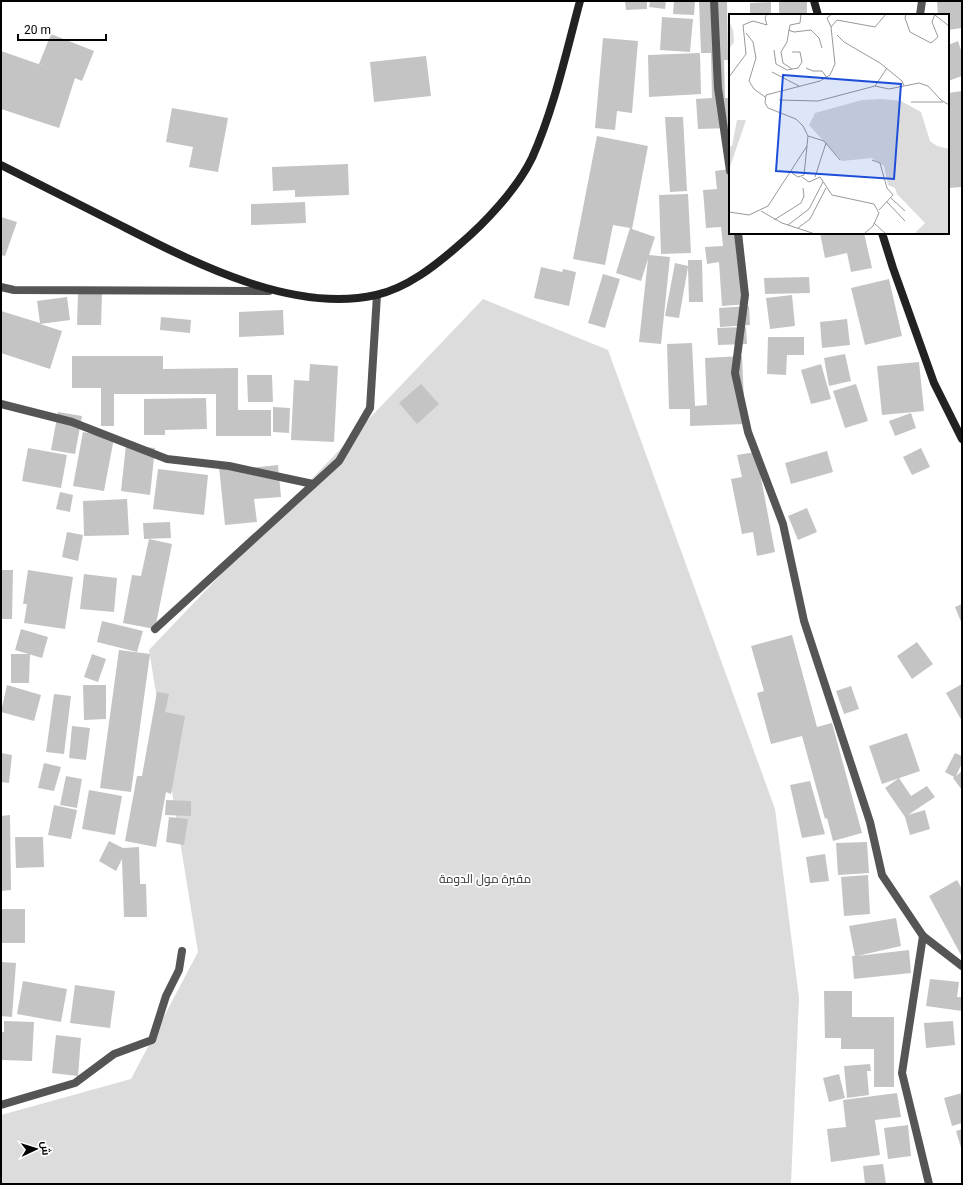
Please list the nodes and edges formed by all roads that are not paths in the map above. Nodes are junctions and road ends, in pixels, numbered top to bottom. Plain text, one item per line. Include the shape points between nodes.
1 (580, 1) edge
2 (714, 1) edge
3 (814, 1) edge
4 (922, 1) edge
5 (818, 14) edge
6 (920, 14) edge
7 (729, 164) edge
8 (1, 165) edge
9 (738, 234) edge
10 (882, 234) edge
11 (1, 287) edge
12 (269, 291) junction
13 (377, 295) junction
14 (1, 404) edge
15 (962, 439) edge
16 (314, 484) junction
17 (155, 629) dead end
18 (923, 936) junction
19 (182, 951) dead end
20 (962, 966) edge
21 (1, 1105) edge
22 (929, 1184) edge

1 - 13 main road via 544,127 531,160 513,188 468,238 439,263 407,283
2 - 7 street via 718,88
3 - 5 main road
4 - 6 street
8 - 12 main road via 183,258
9 - 18 street via 745,295 735,372 748,432 783,524 804,621 870,822 882,875
10 - 15 main road via 934,383
11 - 12 street via 14,290
12 - 13 main road via 338,300
13 - 16 street via 370,408 339,461
14 - 16 street via 72,422 167,460 229,466
16 - 17 street
18 - 20 street
18 - 22 street via 902,1073
19 - 21 street via 179,970 166,996 152,1040 114,1054 75,1083

